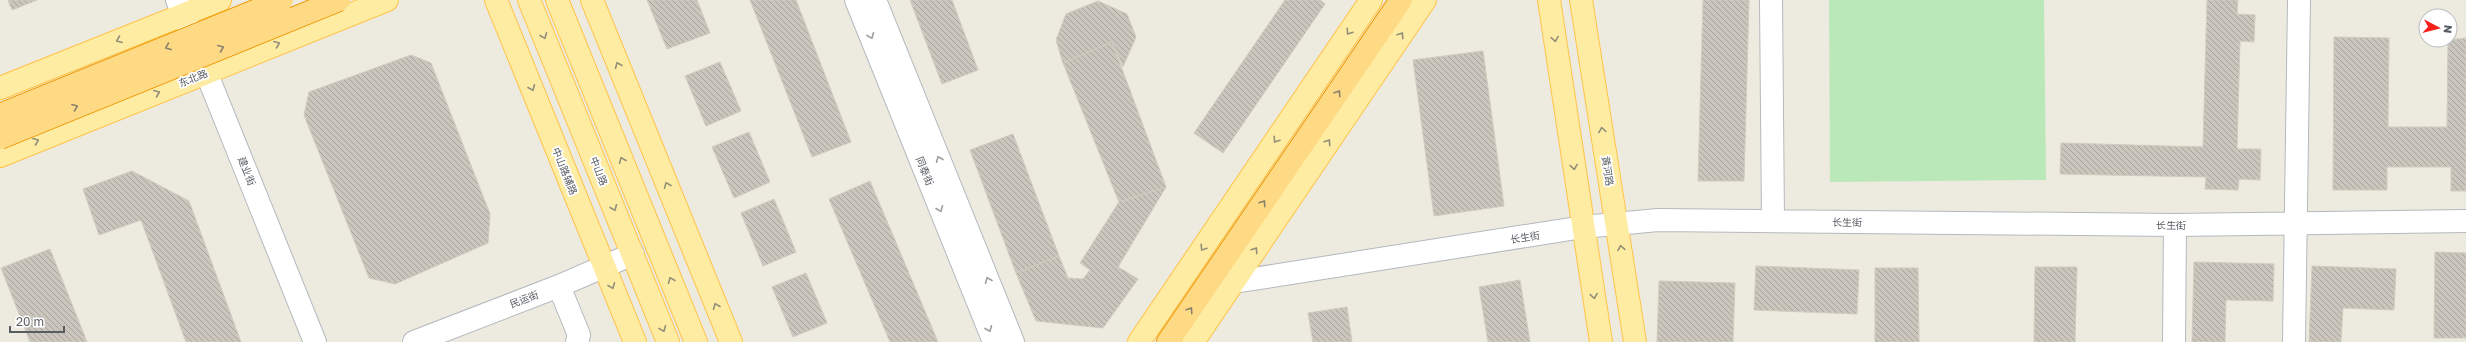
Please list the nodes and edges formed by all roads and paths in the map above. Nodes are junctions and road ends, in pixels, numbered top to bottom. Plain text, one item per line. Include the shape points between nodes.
1 (220, 0) edge
2 (282, 0) edge
3 (339, 0) edge
4 (387, 0) edge
5 (496, 0) edge
6 (529, 0) edge
7 (556, 0) edge
8 (592, 0) edge
9 (856, 0) edge
10 (875, 0) edge
11 (1370, 0) edge
12 (1401, 0) edge
13 (1425, 0) edge
14 (1549, 0) edge
15 (1581, 0) edge
16 (1771, 0) edge
17 (2299, 0) edge
18 (180, 7) edge
19 (207, 72) junction
20 (0, 88) edge
21 (0, 115) edge
22 (0, 138) edge
23 (0, 156) edge
24 (1773, 222) junction
25 (2297, 222) junction
26 (2466, 222) edge
27 (1617, 224) junction
28 (2175, 225) junction
29 (1583, 228) junction
30 (633, 254) junction
31 (604, 266) junction
32 (1234, 282) junction
33 (559, 286) junction
34 (315, 342) edge
35 (416, 342) edge
36 (577, 342) edge
37 (635, 342) edge
38 (668, 342) edge
39 (696, 342) edge
40 (730, 342) edge
41 (994, 342) edge
42 (1013, 342) edge
43 (1140, 342) edge
44 (1168, 342) edge
45 (1193, 342) edge
46 (1601, 342) edge
47 (1635, 342) edge
48 (2174, 342) edge
49 (2294, 342) edge

1 - 18 main road
2 -> 21 highway, bridge
22 -> 3 highway, 东北路, bridge
19 -> 4 main road, 东北路
5 -> 31 main road, 中山路辅路
6 -> 30 main road, 中山路
39 -> 7 main road
40 -> 8 main road
9 -> 41 street, 同泰街
42 -> 10 street, 同泰街
11 -> 43 main road
44 -> 12 highway
32 -> 13 main road
14 -> 29 main road
27 -> 15 main road, 黄河路
16 - 24 street
17 - 25 street
18 - 19 street, 建业街
18 -> 20 main road
23 -> 19 main road, 东北路
19 - 34 street, 建业街
24 - 27 street, 长生街 via 1658,220
24 - 28 street, 长生街
25 - 26 street, 长生街
25 - 28 street, 长生街
25 - 49 street
27 - 29 street, 长生街
47 -> 27 main road, 黄河路
28 - 48 street
29 - 32 street, 长生街
29 -> 46 main road
30 - 31 street, 民运街
30 -> 38 main road, 中山路
31 - 33 street, 民运街
31 -> 37 main road, 中山路辅路
32 - 45 main road
33 - 35 street, 民运街
33 - 36 street via 579,335

